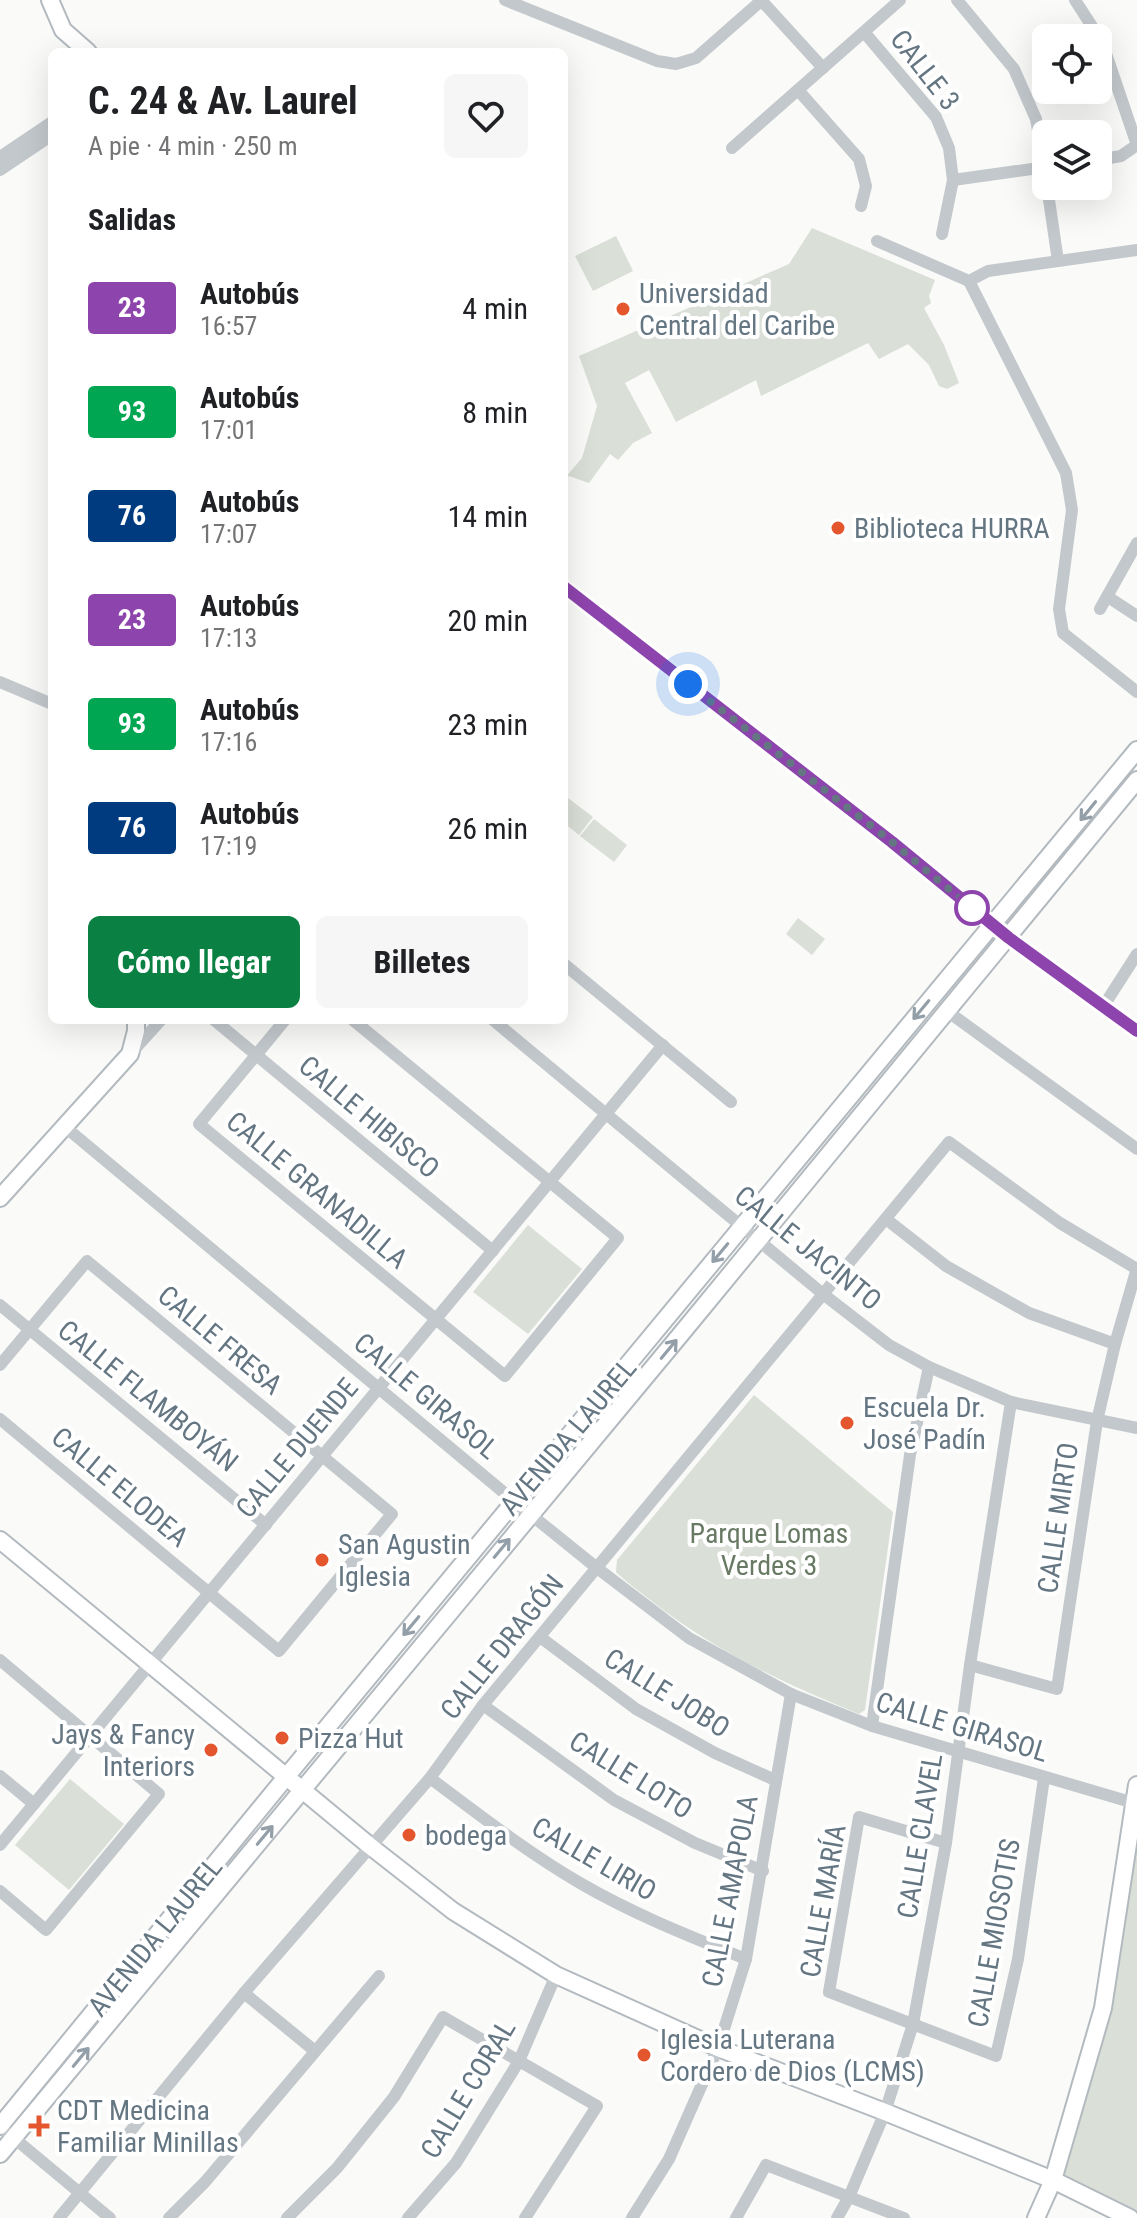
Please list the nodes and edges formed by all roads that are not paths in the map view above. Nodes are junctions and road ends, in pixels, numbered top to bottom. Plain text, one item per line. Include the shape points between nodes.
1 (50, 0) edge
2 (505, 0) edge
3 (761, 0) edge
4 (900, 0) edge
5 (957, 0) edge
6 (1075, 0) edge
7 (864, 32) junction
8 (83, 48) edge
9 (823, 68) junction
10 (798, 90) junction
11 (1036, 120) edge
12 (48, 125) edge
13 (48, 138) edge
14 (732, 148) dead end
15 (0, 157) edge
16 (1112, 158) edge
17 (0, 170) edge
18 (1032, 172) edge
19 (953, 180) junction
20 (1049, 200) edge
21 (861, 206) dead end
22 (942, 234) dead end
23 (877, 241) dead end
24 (1137, 250) edge
25 (1058, 261) junction
26 (969, 281) junction
27 (1137, 543) edge
28 (568, 590) edge
29 (1108, 597) junction
30 (1100, 609) dead end
31 (1137, 616) edge
32 (0, 682) edge
33 (1137, 692) edge
34 (48, 702) edge
35 (1137, 750) edge
36 (1137, 780) edge
37 (992, 925) junction
38 (1009, 938) junction
39 (1137, 954) edge
40 (568, 967) edge
41 (1103, 1007) junction
42 (947, 1011) junction
43 (136, 1024) edge
44 (157, 1024) edge
45 (219, 1024) edge
46 (282, 1024) edge
47 (358, 1024) edge
48 (498, 1024) edge
49 (1137, 1031) edge
50 (663, 1045) junction
51 (130, 1054) junction
52 (256, 1055) junction
53 (731, 1102) dead end
54 (606, 1114) junction
55 (64, 1126) junction
56 (1137, 1149) edge
57 (549, 1182) junction
58 (0, 1198) edge
59 (886, 1219) junction
60 (743, 1226) junction
61 (759, 1239) junction
62 (493, 1251) junction
63 (1137, 1268) edge
64 (823, 1294) junction
65 (0, 1305) edge
66 (436, 1319) junction
67 (29, 1329) junction
68 (1115, 1344) junction
69 (0, 1365) edge
70 (929, 1367) junction
71 (379, 1388) junction
72 (1011, 1402) junction
73 (0, 1419) edge
74 (1097, 1421) junction
75 (1137, 1428) edge
76 (322, 1456) junction
77 (514, 1501) junction
78 (531, 1514) junction
79 (266, 1525) junction
80 (0, 1540) edge
81 (597, 1568) junction
82 (209, 1593) junction
83 (540, 1637) junction
84 (0, 1660) edge
85 (150, 1664) junction
86 (970, 1665) junction
87 (791, 1694) junction
88 (483, 1705) junction
89 (872, 1726) junction
90 (91, 1735) junction
91 (958, 1752) junction
92 (0, 1776) edge
93 (286, 1777) junction
94 (430, 1778) junction
95 (1044, 1778) junction
96 (775, 1780) junction
97 (1137, 1785) edge
98 (302, 1789) junction
99 (1134, 1803) junction
100 (34, 1804) junction
101 (946, 1843) junction
102 (0, 1845) edge
103 (370, 1846) junction
104 (763, 1871) junction
105 (0, 1891) edge
106 (746, 1959) junction
107 (556, 1975) junction
108 (379, 1976) dead end
109 (244, 1993) junction
110 (913, 2024) junction
111 (718, 2048) junction
112 (315, 2051) junction
113 (519, 2061) junction
114 (885, 2112) junction
115 (0, 2126) edge
116 (14, 2138) junction
117 (0, 2154) edge
118 (1053, 2180) junction
119 (80, 2193) junction
120 (849, 2197) junction
121 (59, 2218) edge
122 (110, 2218) edge
123 (169, 2218) edge
124 (287, 2218) edge
125 (408, 2218) edge
126 (525, 2218) edge
127 (632, 2218) edge
128 (736, 2218) edge
129 (837, 2218) edge
130 (904, 2218) edge
131 (1036, 2218) edge
132 (1130, 2218) edge

1 - 8 street via 63,30
2 - 3 street via 676,64 696,58
3 - 9 street
4 - 7 street
5 - 11 street via 1014,69
6 - 16 street via 1102,42 1137,145
7 - 9 street
7 - 19 street, CALLE 3 via 936,117 949,148
9 - 10 street
10 - 14 street
10 - 21 street via 859,159 866,186
12 - 15 street
13 - 17 street
18 - 19 street
19 - 22 street, CALLE 3
20 - 25 street
23 - 26 street
24 - 25 street
25 - 26 street via 988,271
26 - 33 street via 1066,473 1072,510 1059,609 1063,633
27 - 29 street
28 - 37 street
29 - 30 street
29 - 31 street
32 - 34 street
35 -> 37 street, AVENIDA LAUREL
36 - 38 street, AVENIDA LAUREL
37 - 38 street
37 -> 60 street, AVENIDA LAUREL
38 - 41 street
38 - 42 street, AVENIDA LAUREL
39 - 41 street
40 - 50 street
41 - 49 street
42 - 56 street
42 - 61 street, AVENIDA LAUREL
43 - 51 street
44 - 51 street
45 - 52 street, CALLE HIBISCO
46 - 52 street
47 - 57 street
48 - 54 street, CALLE JACINTO
50 - 53 street
50 - 54 street, CALLE DUENDE
51 - 55 street
52 - 62 street, CALLE HIBISCO
52 - 66 street, CALLE GRANADILLA via 199,1124
54 - 57 street, CALLE DUENDE
54 - 60 street, CALLE JACINTO
55 - 58 street
55 - 71 street, CALLE GIRASOL
57 - 62 street, CALLE DUENDE
57 - 66 street via 618,1238 505,1376
59 - 63 street, CALLE DRAGÓN via 949,1142 1060,1223
59 - 64 street, CALLE DRAGÓN
59 - 68 street via 946,1266 1029,1313
60 - 61 street, CALLE JACINTO
60 -> 77 street, AVENIDA LAUREL
61 - 64 street, CALLE JACINTO
78 -> 61 street, AVENIDA LAUREL
62 - 66 street, CALLE DUENDE
63 - 68 street, CALLE MIRTO
64 - 70 street, CALLE JACINTO via 889,1345
64 - 81 street, CALLE DRAGÓN
65 - 67 street, CALLE FLAMBOYÁN
66 - 71 street, CALLE DUENDE
67 - 69 street
67 - 76 street, CALLE FRESA via 87,1261
67 - 79 street, CALLE FLAMBOYÁN
68 - 74 street, CALLE MIRTO
70 - 72 street, CALLE JACINTO
70 - 89 street via 910,1455
71 - 76 street, CALLE DUENDE
71 - 77 street, CALLE GIRASOL
72 - 74 street, CALLE JACINTO
72 - 86 street, CALLE CLAVEL
73 - 82 street, CALLE ELODEA
74 - 75 street, CALLE JACINTO
74 - 86 street, CALLE MIRTO via 1057,1689
76 - 79 street, CALLE DUENDE
76 - 82 street, CALLE FRESA via 392,1514 279,1651
77 - 78 street, CALLE GIRASOL
77 -> 93 street, AVENIDA LAUREL
78 - 81 street, CALLE GIRASOL
98 -> 78 street, AVENIDA LAUREL
79 - 82 street, CALLE DUENDE
80 - 85 street
81 - 83 street, CALLE DRAGÓN
81 - 87 street, CALLE GIRASOL via 689,1638
82 - 85 street, CALLE DUENDE
83 - 88 street, CALLE DRAGÓN
83 - 96 street, CALLE JOBO via 636,1709
84 - 90 street
85 - 90 street, CALLE DUENDE
85 - 93 street
86 - 91 street, CALLE CLAVEL
87 - 89 street, CALLE GIRASOL
87 - 96 street, CALLE AMAPOLA
88 - 94 street, CALLE DRAGÓN
88 - 104 street, CALLE LOTO via 614,1800
89 - 91 street, CALLE GIRASOL
90 - 100 street, CALLE DUENDE
90 - 105 street via 159,1794 46,1930
91 - 95 street, CALLE GIRASOL
91 - 101 street, CALLE CLAVEL
92 - 100 street
93 - 98 street
93 - 115 street, AVENIDA LAUREL
94 - 103 street, CALLE DRAGÓN
94 - 106 street, CALLE LIRIO via 580,1883 661,1925
95 - 99 street, CALLE GIRASOL
95 - 110 street, CALLE MIOSOTIS via 1018,1959 996,2056
96 - 104 street, CALLE AMAPOLA
97 - 99 street
98 - 103 street
116 -> 98 street, AVENIDA LAUREL
99 - 118 street via 1103,2008
100 - 102 street, CALLE DUENDE
101 - 110 street, CALLE CLAVEL
101 - 110 street, CALLE MARÍA via 859,1817 829,1992
103 - 107 street via 453,1911
103 - 109 street, CALLE DRAGÓN
104 - 106 street, CALLE AMAPOLA
106 - 111 street, CALLE AMAPOLA
107 - 111 street
107 - 113 street, CALLE CORAL
108 - 112 street
109 - 112 street
109 - 119 street, CALLE DRAGÓN
110 - 114 street, CALLE CLAVEL
111 - 114 street
111 - 127 street, CALLE AMAPOLA via 669,2159
112 - 123 street
113 - 124 street via 443,2017 394,2097 337,2168
113 - 125 street, CALLE CORAL via 456,2163
113 - 126 street via 597,2106
114 - 118 street
114 - 120 street, CALLE CLAVEL
115 - 116 street
116 - 117 street, AVENIDA LAUREL
116 - 119 street
118 - 131 street
118 - 132 street
119 - 121 street, CALLE DRAGÓN
119 - 122 street
120 - 128 street via 766,2165
120 - 129 street, CALLE CLAVEL
120 - 130 street

